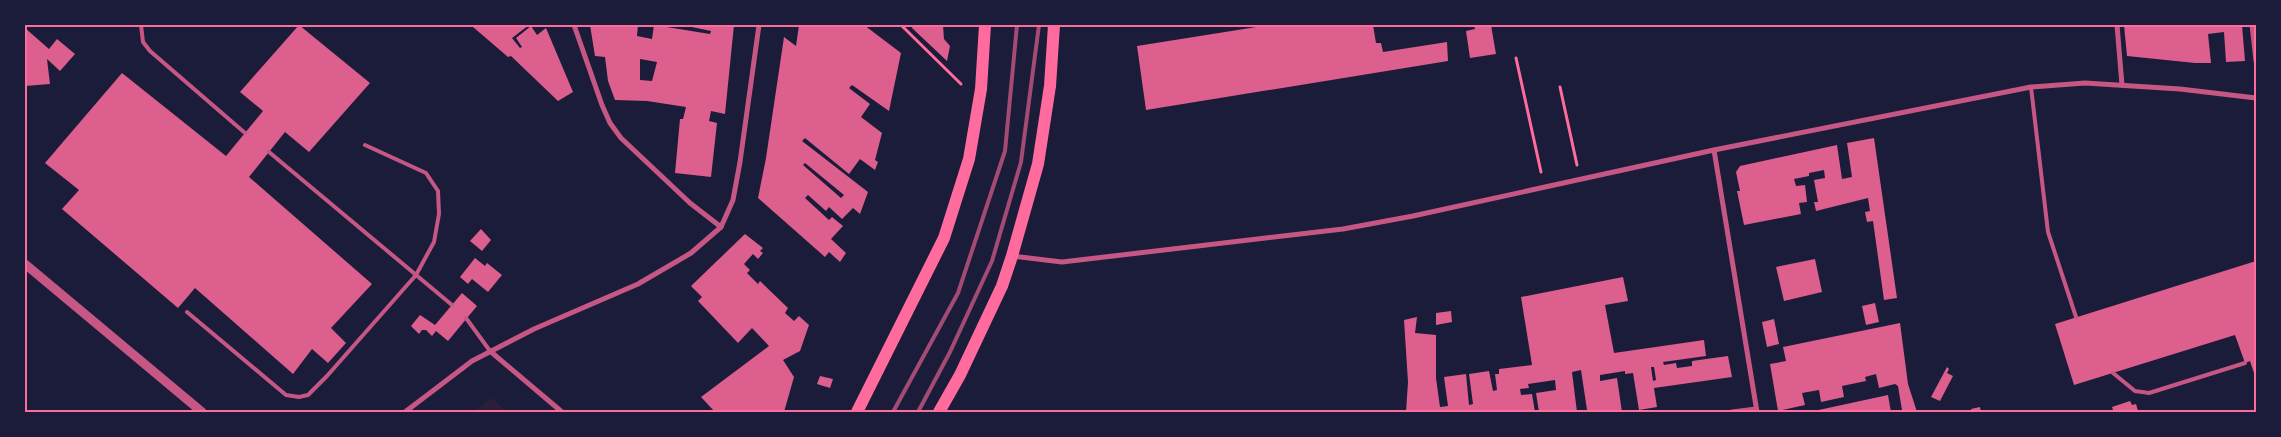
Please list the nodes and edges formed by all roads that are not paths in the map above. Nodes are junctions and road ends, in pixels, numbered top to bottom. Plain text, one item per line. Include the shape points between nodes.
1 (140, 25) edge
2 (574, 25) edge
3 (759, 25) edge
4 (985, 25) edge
5 (1054, 25) edge
6 (2117, 25) edge
7 (2252, 25) edge
8 (2256, 61) edge
9 (2122, 85) junction
10 (2031, 87) junction
11 (2256, 98) edge
12 (245, 133) dead end
13 (365, 145) dead end
14 (1714, 150) junction
15 (269, 152) dead end
16 (720, 227) junction
17 (1012, 256) junction
18 (25, 264) edge
19 (416, 275) junction
20 (452, 305) dead end
21 (187, 312) dead end
22 (2076, 317) dead end
23 (466, 318) dead end
24 (490, 351) junction
25 (2245, 363) dead end
26 (2113, 373) dead end
27 (1756, 410) edge
28 (202, 412) edge
29 (405, 412) edge
30 (562, 412) edge
31 (857, 412) edge
32 (939, 412) edge
33 (1732, 412) edge

1 - 12 lane via 143,42 150,51
2 - 16 street via 602,105 620,138 690,204
3 - 16 street via 733,200
4 - 31 main road via 981,89 969,159 944,238
5 - 17 main road via 1050,86 1038,164
6 - 9 street
7 - 8 street
9 - 10 street via 2085,83
9 - 11 street
10 - 14 street
10 - 22 lane via 2048,232
13 - 19 lane via 426,173 438,191 439,214 434,242
14 - 17 street via 1343,229 1062,262
14 - 27 street
15 - 19 lane
16 - 24 street via 691,253 638,284
17 - 32 main road via 1002,286
18 - 28 street
19 - 20 lane
19 - 21 lane via 327,376 308,395 299,397 286,394
23 - 24 lane
24 - 29 street
24 - 30 street
25 - 26 lane via 2148,393 2134,391
27 - 33 street

